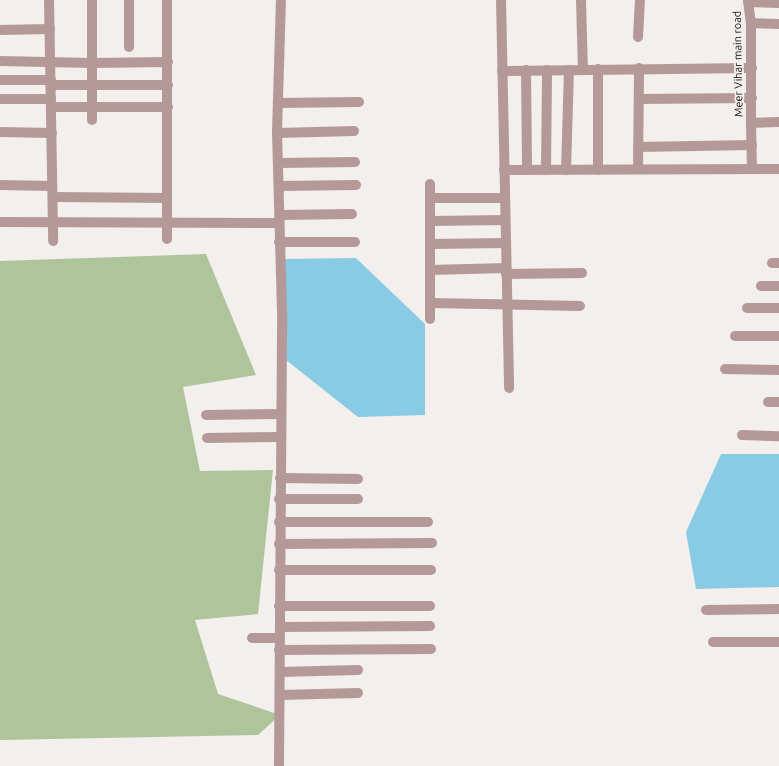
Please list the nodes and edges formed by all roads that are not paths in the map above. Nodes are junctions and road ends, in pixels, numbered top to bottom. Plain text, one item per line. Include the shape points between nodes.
1 (49, 0) edge
2 (92, 0) edge
3 (129, 0) edge
4 (168, 0) edge
5 (281, 0) edge
6 (501, 0) edge
7 (581, 0) edge
8 (640, 0) edge
9 (748, 1) edge
10 (779, 3) edge
11 (751, 23) junction
12 (779, 24) edge
13 (50, 29) junction
14 (0, 30) edge
15 (638, 37) dead end
16 (129, 47) dead end
17 (0, 61) edge
18 (51, 61) junction
19 (168, 62) junction
20 (92, 63) junction
21 (639, 68) junction
22 (752, 68) junction
23 (598, 69) junction
24 (526, 70) junction
25 (547, 70) junction
26 (569, 70) junction
27 (583, 70) junction
28 (502, 71) junction
29 (0, 80) edge
30 (51, 82) junction
31 (92, 85) junction
32 (168, 85) junction
33 (752, 98) junction
34 (0, 99) edge
35 (639, 99) junction
36 (359, 102) dead end
37 (51, 103) junction
38 (278, 103) junction
39 (92, 107) junction
40 (168, 107) junction
41 (92, 120) dead end
42 (779, 122) edge
43 (751, 123) junction
44 (354, 131) dead end
45 (0, 132) edge
46 (52, 133) junction
47 (277, 133) junction
48 (752, 145) junction
49 (638, 148) junction
50 (355, 162) dead end
51 (278, 163) junction
52 (752, 168) junction
53 (779, 168) edge
54 (638, 169) junction
55 (504, 170) junction
56 (527, 170) junction
57 (546, 170) junction
58 (566, 170) junction
59 (598, 170) junction
60 (430, 184) dead end
61 (0, 185) edge
62 (356, 185) dead end
63 (52, 186) junction
64 (279, 186) junction
65 (53, 197) junction
66 (168, 198) junction
67 (431, 198) junction
68 (505, 198) junction
69 (352, 214) dead end
70 (279, 219) junction
71 (505, 220) junction
72 (431, 221) junction
73 (0, 222) edge
74 (53, 222) junction
75 (168, 223) junction
76 (167, 239) dead end
77 (54, 241) dead end
78 (280, 242) junction
79 (355, 242) dead end
80 (506, 243) junction
81 (430, 244) junction
82 (430, 270) junction
83 (506, 271) junction
84 (582, 273) dead end
85 (760, 286) dead end
86 (779, 286) edge
87 (430, 303) junction
88 (507, 304) junction
89 (580, 306) dead end
90 (747, 308) dead end
91 (779, 308) edge
92 (430, 319) dead end
93 (735, 336) dead end
94 (779, 336) edge
95 (725, 369) dead end
96 (779, 370) edge
97 (509, 388) dead end
98 (768, 402) dead end
99 (779, 402) edge
100 (280, 414) junction
101 (206, 415) dead end
102 (742, 435) dead end
103 (779, 436) edge
104 (280, 437) junction
105 (207, 438) dead end
106 (280, 478) junction
107 (358, 479) dead end
108 (280, 499) junction
109 (358, 499) dead end
110 (279, 522) junction
111 (428, 522) dead end
112 (432, 543) dead end
113 (279, 544) junction
114 (279, 570) junction
115 (431, 570) dead end
116 (279, 606) junction
117 (430, 606) dead end
118 (779, 609) edge
119 (706, 610) dead end
120 (430, 626) dead end
121 (280, 627) junction
122 (252, 638) dead end
123 (279, 638) junction
124 (713, 642) dead end
125 (779, 642) edge
126 (431, 649) dead end
127 (280, 650) junction
128 (358, 670) dead end
129 (280, 672) junction
130 (358, 693) dead end
131 (280, 695) junction
132 (279, 766) edge

1 - 13 street
2 - 20 street
3 - 16 street
4 - 19 street
5 - 38 street
6 - 28 street
7 - 27 street
8 - 15 street
9 - 10 street
9 - 11 street, Meer Vihar main road
11 - 12 street
11 - 22 street, Meer Vihar main road
13 - 14 street
13 - 18 street
17 - 18 street
18 - 20 street
18 - 30 street
19 - 20 street
19 - 32 street
20 - 31 street
21 - 22 street
21 - 23 street
21 - 35 street
22 - 33 street, Meer Vihar main road
23 - 27 street
23 - 59 street
24 - 25 street
24 - 28 street
24 - 56 street
25 - 26 street
25 - 57 street
26 - 27 street
26 - 58 street
28 - 55 street
29 - 30 street
30 - 31 street
30 - 37 street
31 - 32 street
31 - 39 street
32 - 40 street
33 - 35 street
33 - 43 street, Meer Vihar main road
34 - 37 street
35 - 49 street
36 - 38 street
37 - 39 street
37 - 46 street
38 - 47 street
39 - 40 street
39 - 41 street
40 - 66 street
42 - 43 street, Meer Vihar main road
43 - 48 street
44 - 47 street
45 - 46 street
46 - 63 street
47 - 51 street
48 - 49 street
48 - 52 street
49 - 54 street
50 - 51 street
51 - 64 street
52 - 53 street
52 - 54 street
54 - 59 street
55 - 56 street
55 - 68 street
56 - 57 street
57 - 58 street
58 - 59 street
60 - 67 street
61 - 63 street
62 - 64 street
63 - 65 street
64 - 70 street
65 - 66 street
65 - 74 street
66 - 75 street
67 - 68 street
67 - 72 street
68 - 71 street
69 - 70 street
70 - 75 street
70 - 78 street
71 - 72 street
71 - 80 street
72 - 81 street
73 - 74 street
74 - 75 street
74 - 77 street
75 - 76 street
78 - 79 street
78 - 100 street
80 - 81 street
80 - 83 street
81 - 82 street
82 - 83 street
82 - 87 street
83 - 84 street
83 - 88 street
85 - 86 street
87 - 88 street
87 - 92 street
88 - 89 street
88 - 97 street
90 - 91 street
93 - 94 street
95 - 96 street
98 - 99 street
100 - 101 street
100 - 104 street
102 - 103 street
104 - 105 street
104 - 106 street
106 - 107 street
106 - 108 street
108 - 109 street
108 - 110 street
110 - 111 street
110 - 113 street
112 - 113 street
113 - 114 street
114 - 115 street
114 - 116 street
116 - 117 street
116 - 121 street
118 - 119 street
120 - 121 street
121 - 123 street
122 - 123 street
123 - 127 street
124 - 125 street
126 - 127 street
127 - 129 street
128 - 129 street
129 - 131 street
130 - 131 street
131 - 132 street

